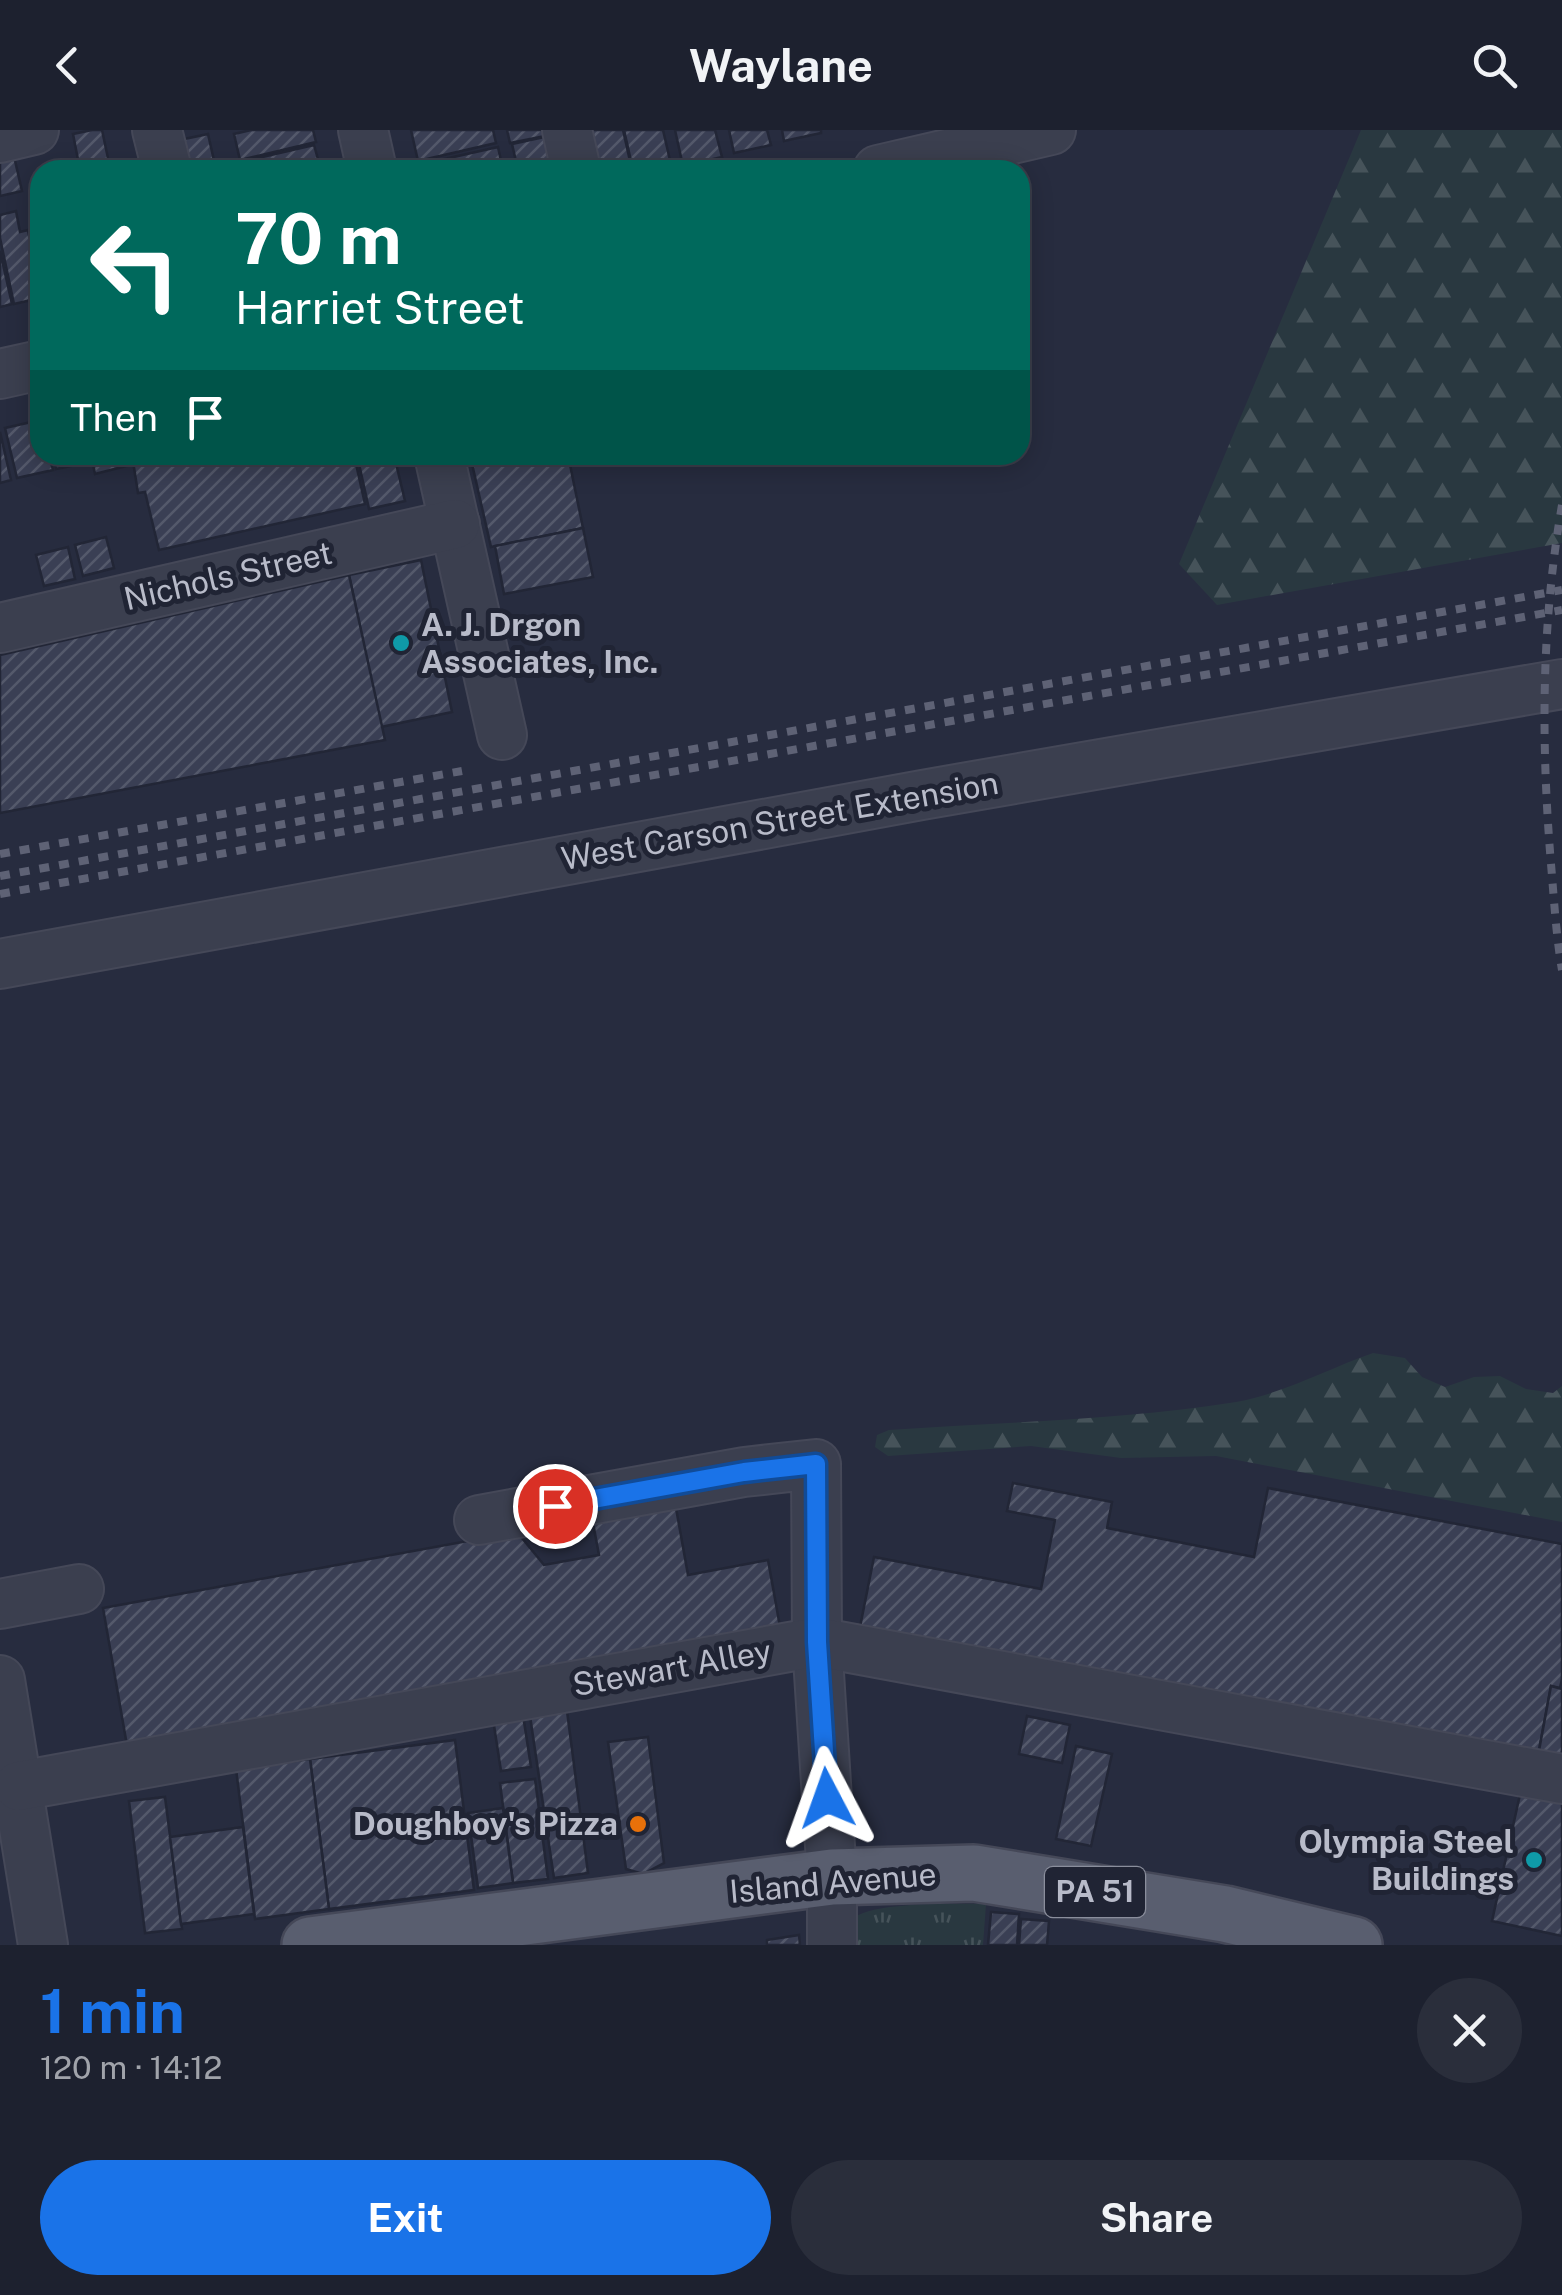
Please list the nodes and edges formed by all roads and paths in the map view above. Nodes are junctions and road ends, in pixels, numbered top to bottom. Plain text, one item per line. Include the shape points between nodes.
1 (34, 130) edge
2 (157, 130) edge
3 (363, 130) edge
4 (566, 130) edge
5 (1051, 130) edge
6 (0, 138) edge
7 (926, 144) edge
8 (164, 160) edge
9 (370, 160) edge
10 (574, 160) edge
11 (896, 160) edge
12 (30, 367) edge
13 (0, 374) edge
14 (441, 465) edge
15 (455, 524) junction
16 (0, 628) edge
17 (1562, 684) edge
18 (502, 735) dead end
19 (0, 964) edge
20 (479, 1520) dead end
21 (79, 1589) dead end
22 (0, 1604) edge
23 (817, 1642) junction
24 (0, 1680) edge
25 (1562, 1779) edge
26 (19, 1786) junction
27 (832, 1876) junction
28 (544, 1930) edge
29 (43, 1945) edge
30 (310, 1945) edge
31 (832, 1945) edge
32 (1354, 1945) edge

1 - 6 street
2 - 8 street
3 - 9 street
4 - 10 street
5 - 7 street
7 - 11 street
12 - 13 street
14 - 15 street
15 - 16 street, Nichols Street
15 - 18 street
17 - 19 street, West Carson Street Extension
20 - 23 street via 816,1464
21 - 22 street
23 - 25 street, Stewart Alley
23 - 26 street, Stewart Alley
23 - 27 street
24 - 26 street
26 - 29 street
27 - 28 main road, Island Avenue / PA 51
27 - 31 street
27 - 32 main road, Island Avenue / PA 51 via 974,1873 1225,1914
28 - 30 main road, Island Avenue / PA 51

